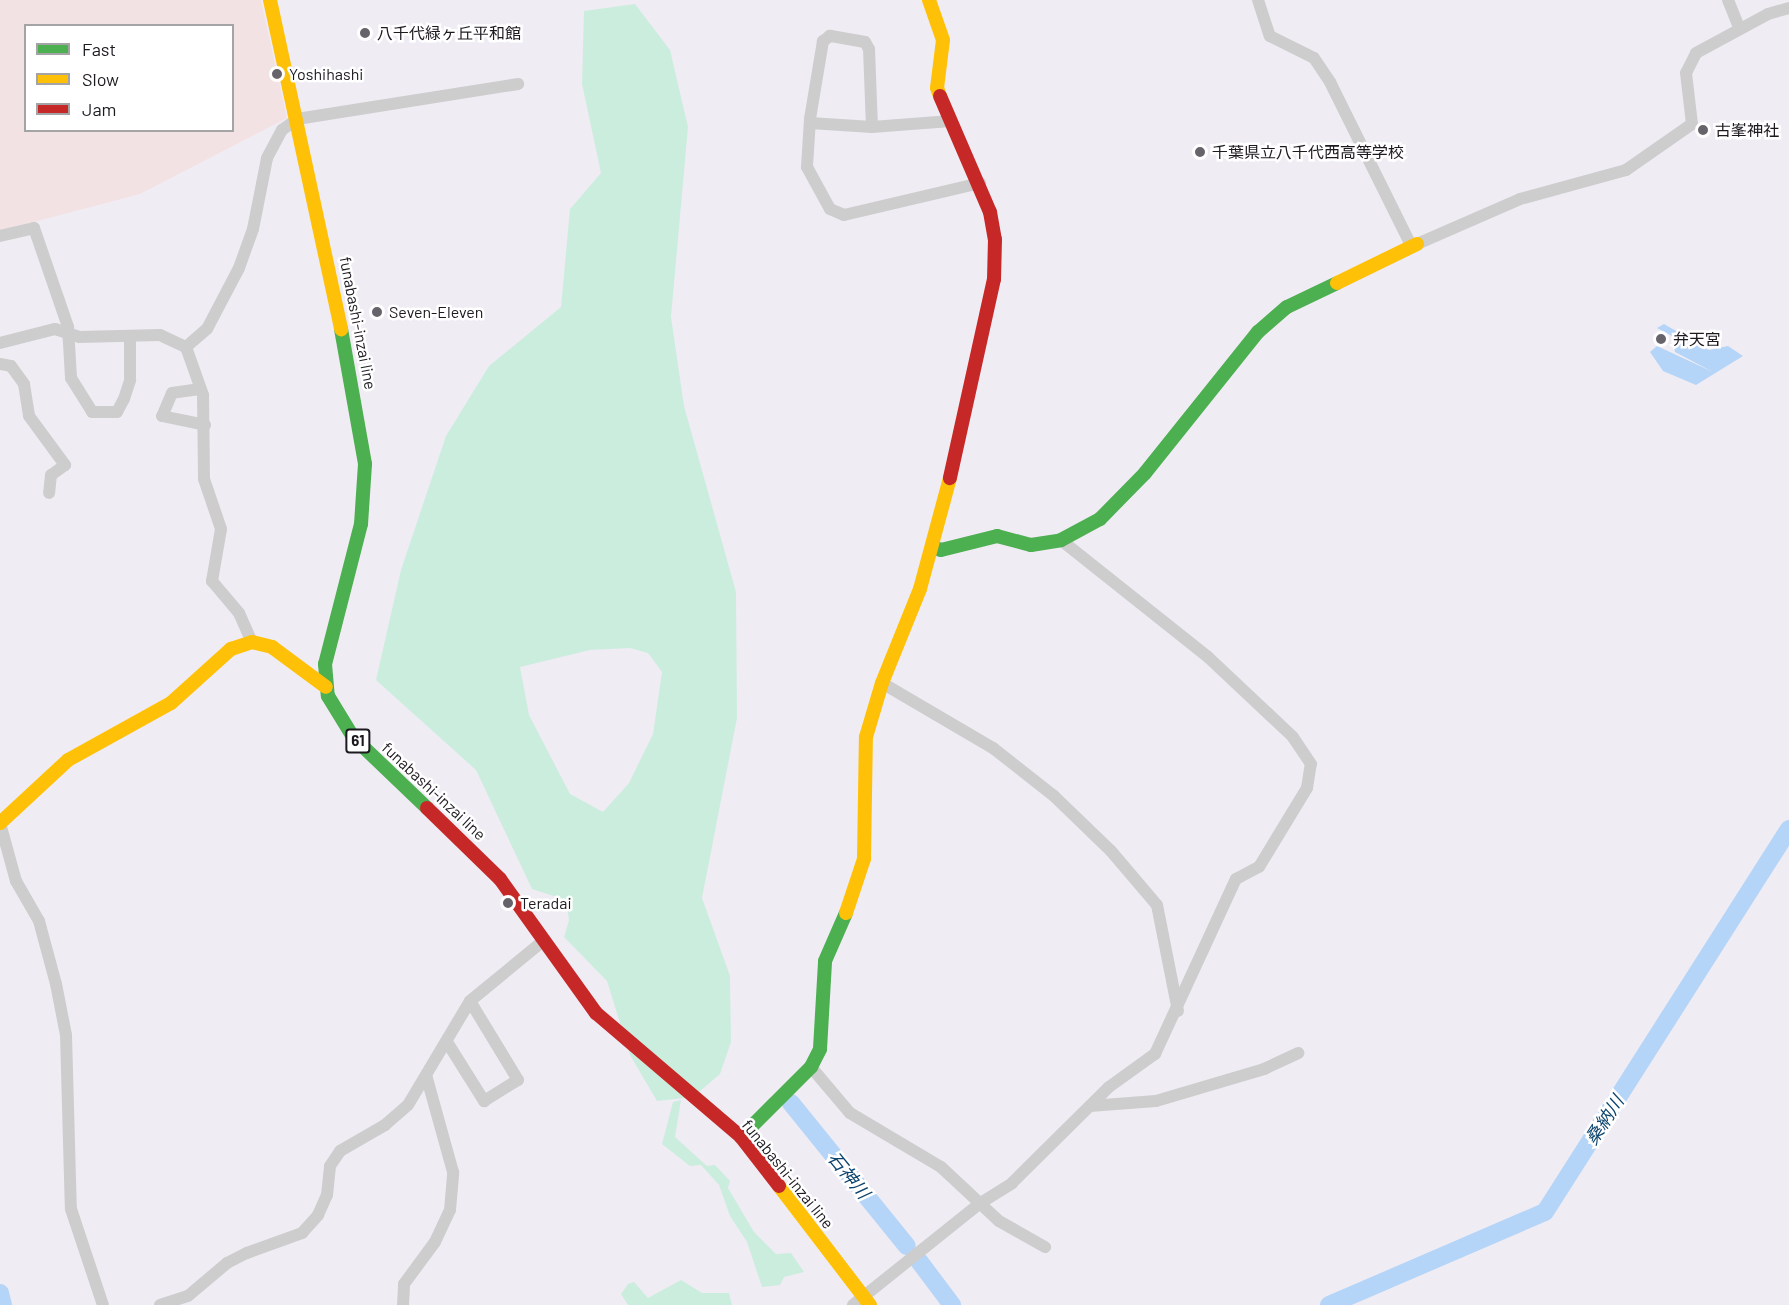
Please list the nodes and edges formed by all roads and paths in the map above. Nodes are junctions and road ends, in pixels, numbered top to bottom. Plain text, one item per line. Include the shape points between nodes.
1 (270, 0) edge
2 (929, 0) edge
3 (1258, 0) edge
4 (1728, 0) edge
5 (1789, 8) edge
6 (1740, 29) junction
7 (518, 84) dead end
8 (297, 119) junction
9 (951, 121) junction
10 (810, 123) junction
11 (872, 127) junction
12 (980, 183) junction
13 (0, 236) edge
14 (1414, 245) junction
15 (69, 333) junction
16 (130, 337) junction
17 (0, 344) edge
18 (186, 347) junction
19 (0, 364) edge
20 (201, 389) junction
21 (206, 425) junction
22 (49, 493) dead end
23 (1061, 540) junction
24 (932, 547) junction
25 (252, 642) junction
26 (882, 683) junction
27 (326, 687) junction
28 (0, 823) edge
29 (543, 941) junction
30 (470, 1001) junction
31 (1178, 1011) junction
32 (447, 1042) junction
33 (1299, 1053) dead end
34 (811, 1067) junction
35 (426, 1078) junction
36 (1090, 1106) junction
37 (741, 1137) junction
38 (979, 1204) junction
39 (1045, 1247) dead end
40 (187, 1300) edge
41 (862, 1302) edge
42 (103, 1305) edge
43 (160, 1305) edge
44 (403, 1305) edge

1 - 8 street, funabashi-inzai line / 61
2 - 9 street via 943,40 938,88
3 - 14 street via 1270,36 1314,58 1330,82
4 - 6 street
5 - 6 street
6 - 14 street via 1695,53 1686,73 1692,124 1637,162 1609,176 1520,199
7 - 8 street
8 - 18 street via 282,130 270,150 253,229 223,301 207,329
8 - 27 street, funabashi-inzai line / 61 via 351,366 365,464 361,524 326,664
9 - 11 street
9 - 12 street
10 - 11 street
10 - 11 street via 823,41 830,36 865,42 869,49
10 - 12 street via 807,167 830,209 844,215
12 - 24 street via 995,240 994,279
13 - 15 street via 34,228
14 - 23 street via 1287,307 1251,340 1145,473 1100,519
15 - 16 street
15 - 16 street via 71,378 92,412 117,412 124,399 130,380
15 - 17 street via 55,329 39,331
16 - 18 street via 160,335
18 - 20 street
19 - 22 street via 11,366 24,384 29,416 65,465 51,475
20 - 21 street
20 - 21 street via 172,393 162,416
21 - 25 street via 204,478 221,529 212,581 239,613
23 - 24 street via 1031,545 997,536 941,550
23 - 31 street via 1208,657 1293,737 1311,764 1307,788 1259,867 1236,879
24 - 26 street via 910,617
25 - 27 street via 272,647
25 - 28 street via 213,661 171,703 88,746
26 - 31 street via 993,748 1054,796 1111,851 1157,905
26 - 34 street via 866,737 864,860 858,885 825,961 820,1049
27 - 29 street, funabashi-inzai line / 61 via 340,720 354,737 484,861
28 - 42 street via 16,881 39,921 56,984 66,1035 71,1209
29 - 30 street
29 - 37 street, funabashi-inzai line / 61 via 596,1013
30 - 32 street
30 - 32 street via 518,1080 484,1101
31 - 36 street via 1155,1054
32 - 35 street
33 - 36 street via 1264,1070 1156,1101
34 - 37 street
34 - 38 street via 850,1113 942,1167
35 - 40 street via 408,1105 385,1125 340,1151 330,1166 327,1195 318,1215 302,1233 227,1263
35 - 44 street via 453,1172 450,1210 435,1242 404,1284
36 - 38 street via 1012,1183
37 - 41 street, funabashi-inzai line / 61
38 - 39 street via 999,1221
38 - 41 street
40 - 43 street

